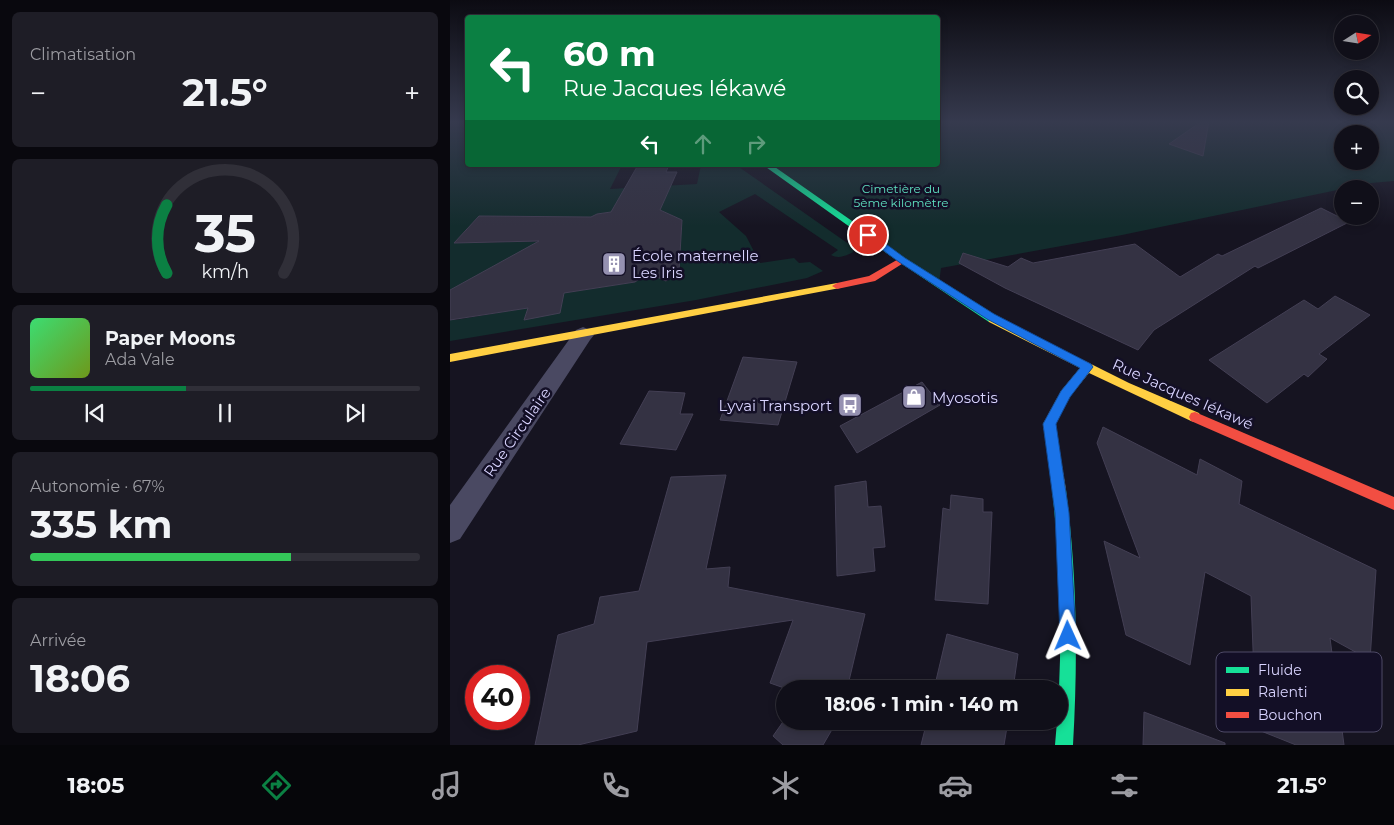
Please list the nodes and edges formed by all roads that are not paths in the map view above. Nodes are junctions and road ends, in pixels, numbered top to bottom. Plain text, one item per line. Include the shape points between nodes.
1 (770, 167) edge
2 (902, 260) junction
3 (583, 335) junction
4 (450, 358) edge
5 (1087, 367) junction
6 (1394, 504) edge
7 (450, 529) edge
8 (1064, 745) edge

1 - 2 main road, Rue Jacques Iékawé
2 - 3 main road via 872,279 855,284
2 - 5 main road, Rue Jacques Iékawé via 990,317
3 - 4 main road
3 - 7 street, Rue Circulaire
5 - 6 main road, Rue Jacques Iékawé
5 - 8 main road via 1049,424 1062,513 1068,604 1069,674

